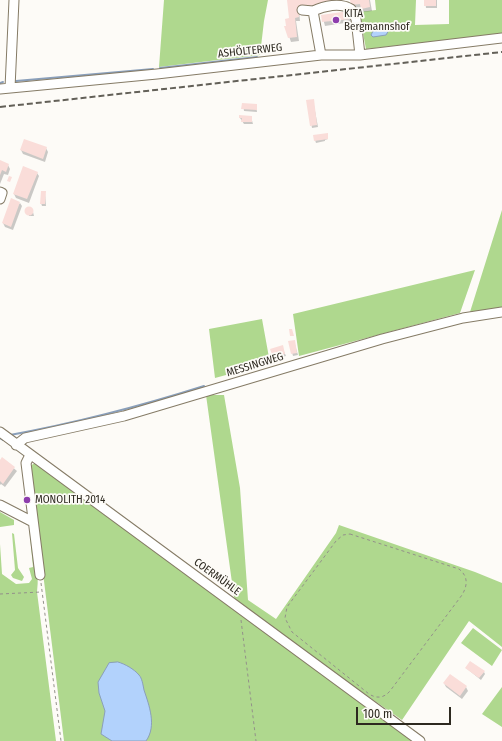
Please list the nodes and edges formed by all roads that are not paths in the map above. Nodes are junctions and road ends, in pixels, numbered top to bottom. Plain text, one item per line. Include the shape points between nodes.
1 (14, 0) edge
2 (302, 10) dead end
3 (313, 11) junction
4 (502, 38) edge
5 (321, 55) junction
6 (360, 55) junction
7 (10, 88) junction
8 (0, 89) edge
9 (0, 192) edge
10 (0, 199) edge
11 (502, 312) edge
12 (0, 432) edge
13 (16, 445) junction
14 (30, 455) junction
15 (0, 505) edge
16 (33, 522) junction
17 (40, 575) road end
18 (420, 741) edge

1 - 7 street
2 - 3 street
3 - 5 street
3 - 6 street via 340,4 351,9 356,19
4 - 6 street, ASHÖLTERWEG
5 - 6 street, ASHÖLTERWEG
5 - 7 street, ASHÖLTERWEG
7 - 8 street, ASHÖLTERWEG
9 - 10 street
11 - 13 street, MESSINGWEG via 463,318 382,339 124,416 25,438
12 - 13 street, COERMÜHLE
13 - 14 street, COERMÜHLE
14 - 16 street via 26,463
14 - 18 street, COERMÜHLE
15 - 16 street
16 - 17 street

